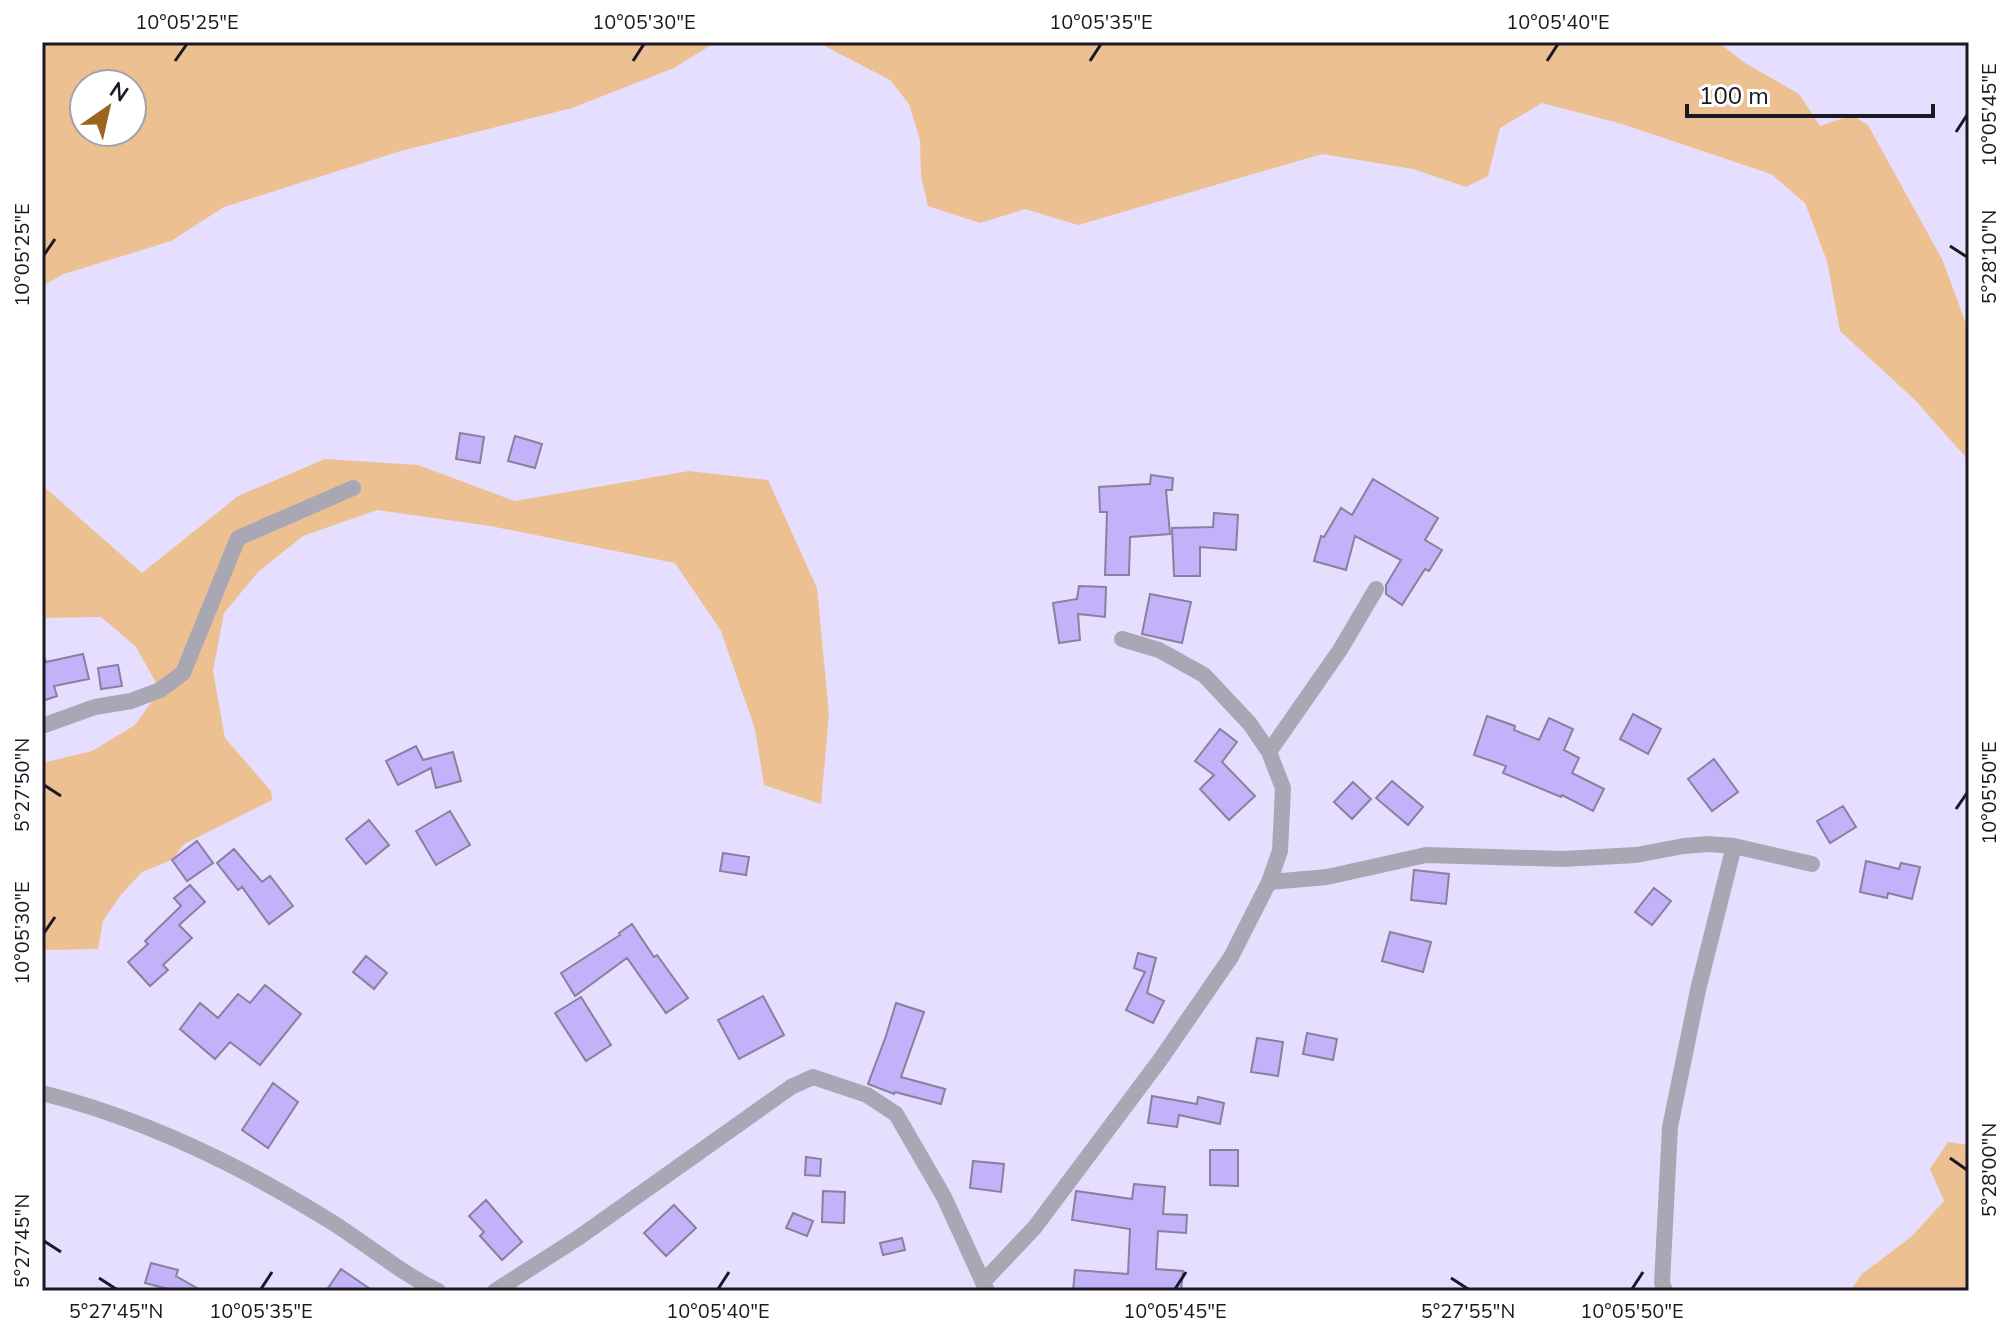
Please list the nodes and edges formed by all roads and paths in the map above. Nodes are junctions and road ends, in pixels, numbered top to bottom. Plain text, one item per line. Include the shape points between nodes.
1 (353, 488) dead end
2 (1376, 589) dead end
3 (1122, 639) dead end
4 (42, 726) edge
5 (1269, 752) junction
6 (1734, 846) junction
7 (1812, 864) dead end
8 (1269, 882) junction
9 (42, 1093) edge
10 (985, 1286) edge
11 (438, 1291) edge
12 (495, 1291) edge
13 (1665, 1291) edge

1 - 4 street via 238,538 183,673 145,696
2 - 5 street
3 - 5 street via 1159,650 1204,675
5 - 8 street via 1283,788 1280,851
6 - 7 street
6 - 8 street via 1563,859 1426,855 1327,877
6 - 13 street via 1670,1127
8 - 10 street via 1231,957 1160,1060
9 - 11 street via 91,1105 207,1152 264,1181
10 - 12 street via 944,1197 896,1114 867,1095 813,1077

